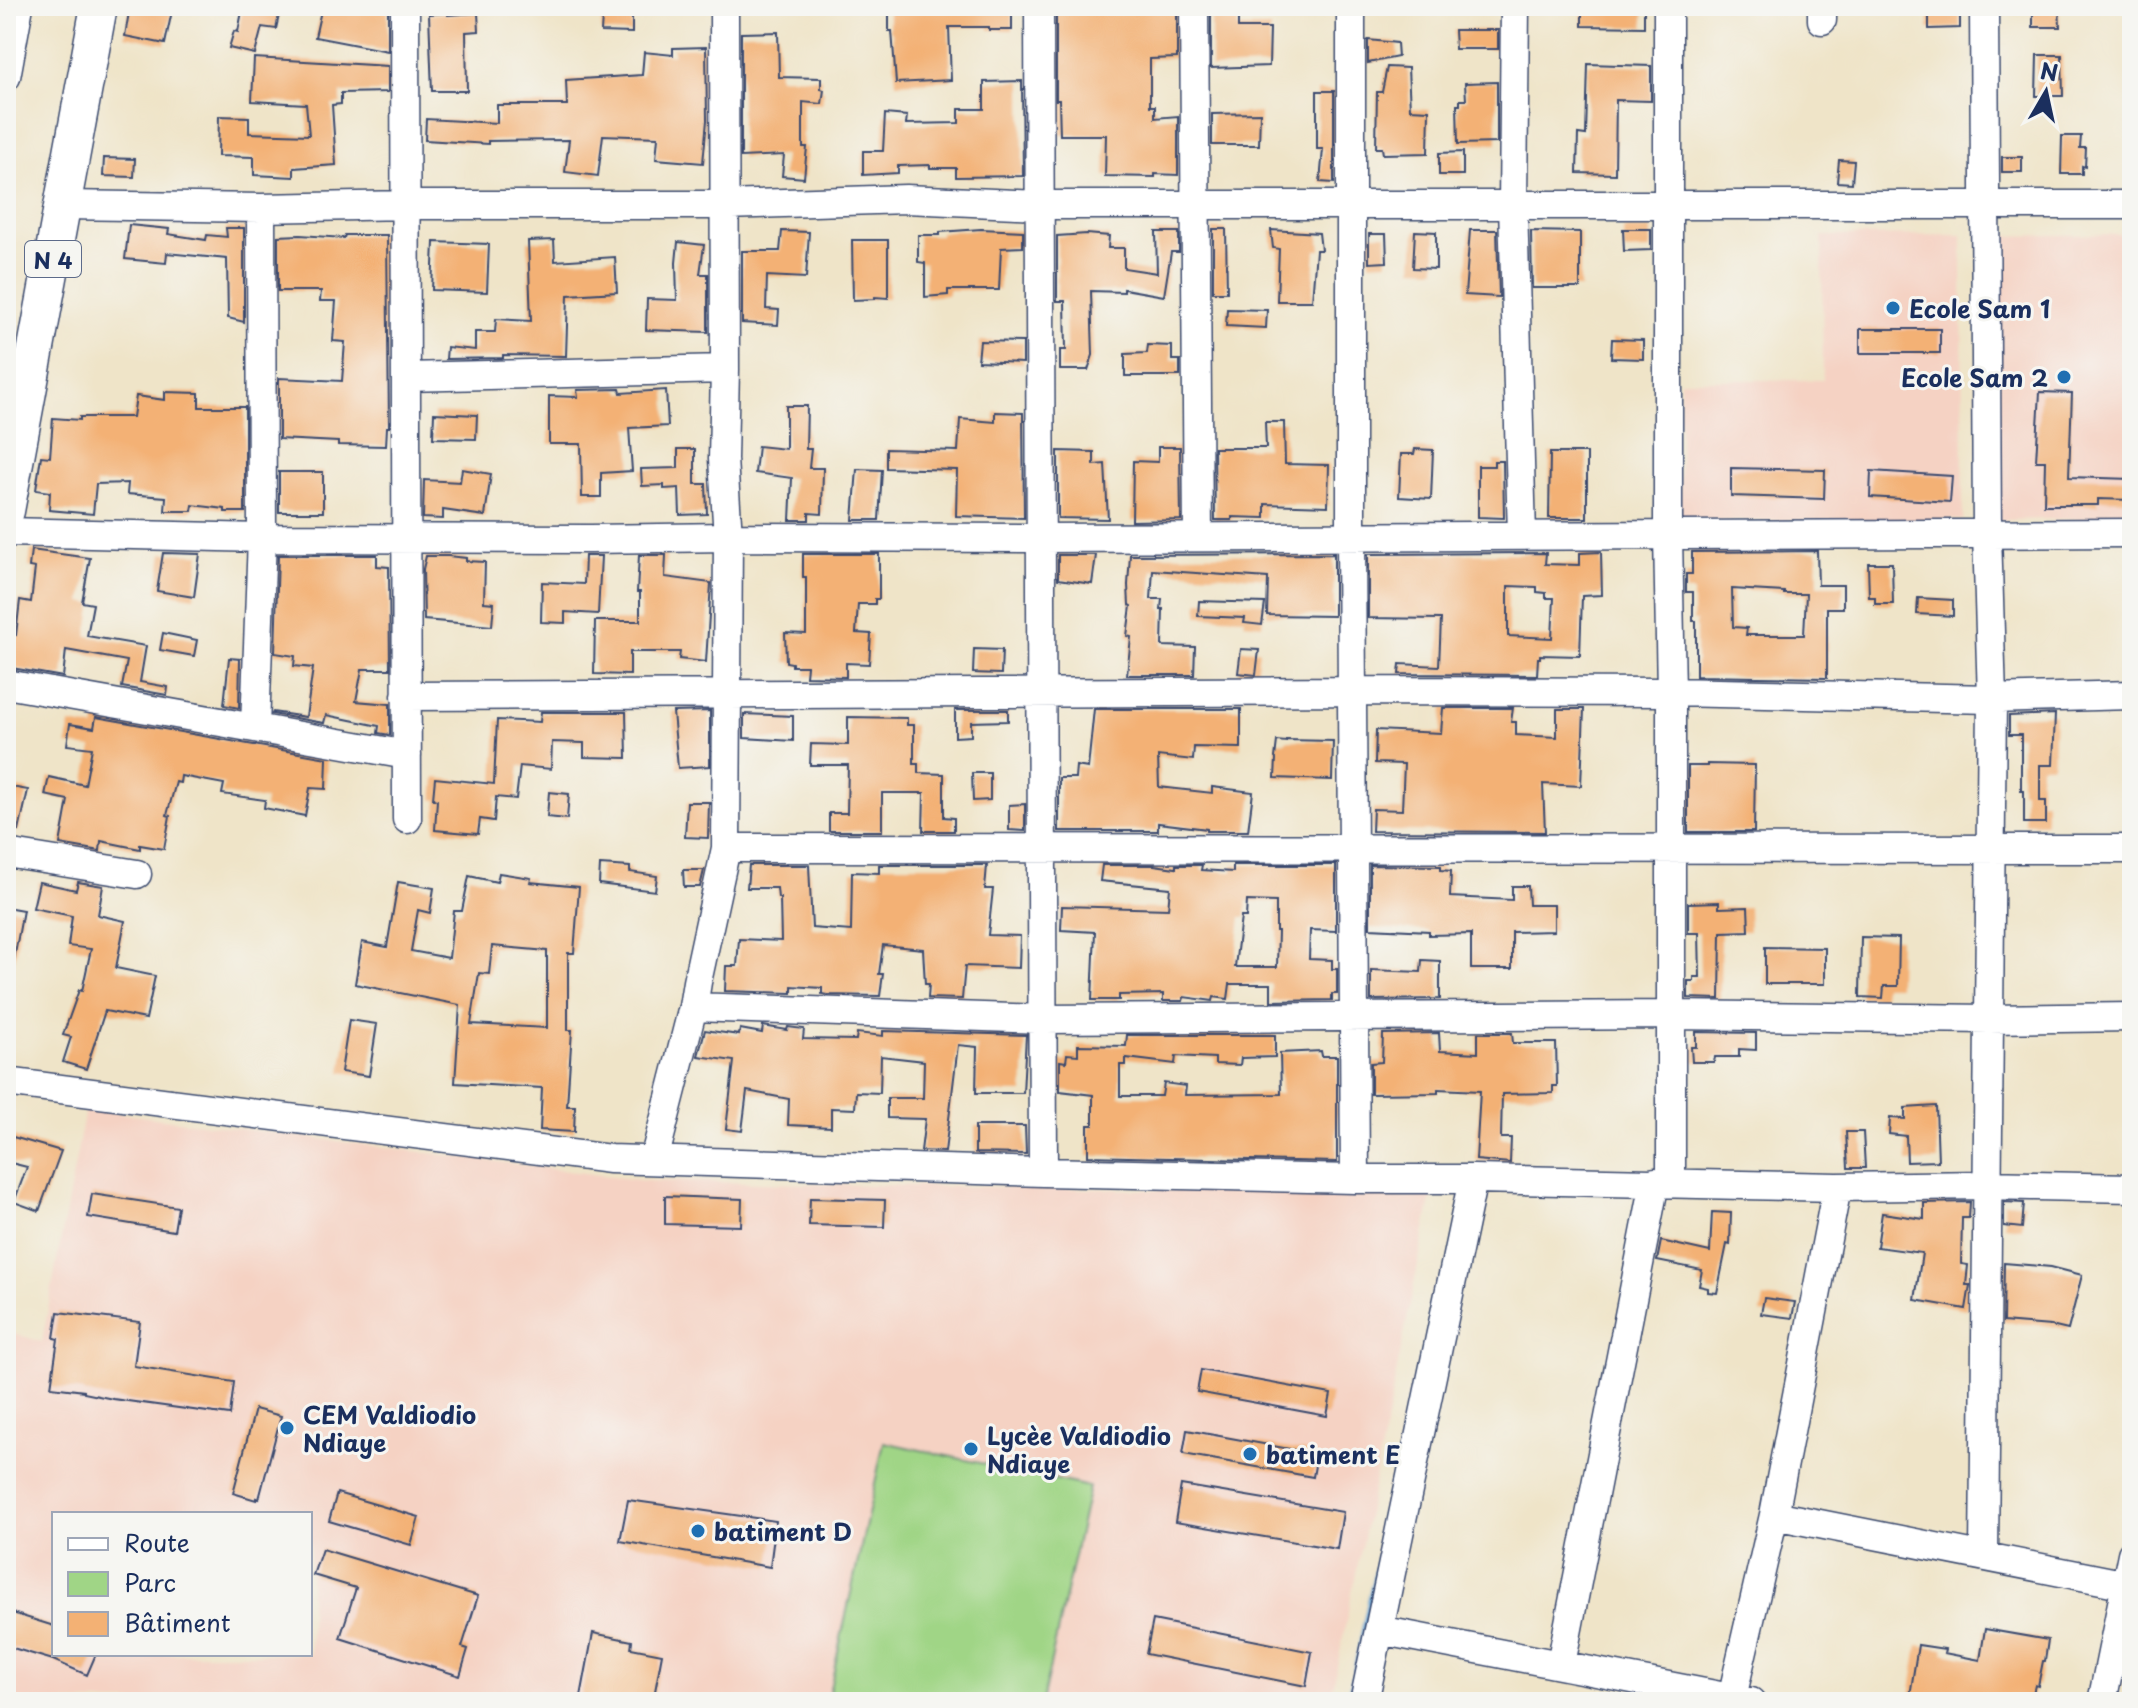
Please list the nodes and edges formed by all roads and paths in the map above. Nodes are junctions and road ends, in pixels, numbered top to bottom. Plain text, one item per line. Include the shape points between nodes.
1 (19, 6) edge
2 (99, 6) edge
3 (405, 6) edge
4 (724, 6) edge
5 (1039, 6) edge
6 (1194, 6) edge
7 (1351, 6) edge
8 (1515, 6) edge
9 (1668, 6) edge
10 (1984, 6) edge
11 (6, 77) edge
12 (1513, 204) junction
13 (63, 205) junction
14 (406, 205) junction
15 (724, 205) junction
16 (1039, 205) junction
17 (1195, 205) junction
18 (1352, 205) junction
19 (1669, 205) junction
20 (1985, 205) junction
21 (2132, 205) edge
22 (261, 208) junction
23 (725, 369) junction
24 (406, 377) junction
25 (6, 511) edge
26 (6, 532) edge
27 (1987, 533) junction
28 (2132, 533) edge
29 (1668, 535) junction
30 (1522, 536) junction
31 (728, 537) junction
32 (1198, 537) junction
33 (1351, 537) junction
34 (262, 538) junction
35 (407, 538) junction
36 (1041, 538) junction
37 (6, 684) edge
38 (1353, 691) junction
39 (1671, 692) junction
40 (1041, 693) junction
41 (726, 694) junction
42 (2132, 695) edge
43 (406, 696) junction
44 (1992, 699) junction
45 (255, 727) junction
46 (407, 755) junction
47 (407, 819) dead end
48 (726, 848) junction
49 (1042, 848) junction
50 (1354, 848) junction
51 (1671, 848) junction
52 (1990, 849) junction
53 (2132, 849) edge
54 (6, 853) edge
55 (137, 874) dead end
56 (693, 1007) junction
57 (1672, 1015) junction
58 (2132, 1017) edge
59 (1355, 1018) junction
60 (1043, 1019) junction
61 (1989, 1019) junction
62 (6, 1082) edge
63 (654, 1160) junction
64 (1043, 1172) junction
65 (1355, 1179) junction
66 (1473, 1179) junction
67 (1663, 1182) junction
68 (1986, 1185) junction
69 (1837, 1187) junction
70 (2132, 1188) edge
71 (1774, 1515) junction
72 (2132, 1554) edge
73 (1984, 1555) junction
74 (2129, 1585) edge
75 (1379, 1630) junction
76 (1561, 1664) junction
77 (1738, 1701) edge
78 (1364, 1702) edge
79 (2102, 1702) edge

1 - 11 street
2 - 13 main road, N 4
3 - 14 street
4 - 15 street
5 - 16 street
6 - 17 street
7 - 18 street
8 - 12 street
9 - 19 street
10 - 20 street
12 - 18 street
12 - 19 street
12 - 30 street
13 - 22 street
13 - 25 main road, N 4
14 - 15 street
14 - 22 street
14 - 24 street
15 - 16 street via 906,199
15 - 23 street
16 - 17 street
16 - 36 street
17 - 18 street
17 - 32 street
18 - 33 street
19 - 20 street
19 - 29 street
20 - 21 street
20 - 27 street
22 - 34 street
23 - 24 street
23 - 31 street
24 - 35 street
26 - 34 street
27 - 28 street
27 - 29 street
27 - 44 street
29 - 30 street
29 - 39 street
30 - 33 street
31 - 35 street
31 - 36 street
31 - 41 street
32 - 33 street
32 - 36 street
33 - 38 street
34 - 35 street
34 - 45 street
35 - 43 street
36 - 40 street
37 - 45 street
38 - 39 street
38 - 40 street
38 - 50 street
39 - 44 street
39 - 51 street
40 - 41 street
40 - 49 street
41 - 43 street
41 - 48 street
42 - 44 street
43 - 46 street
44 - 52 street
45 - 46 street
46 - 47 street
48 - 49 street
48 - 56 street
49 - 50 street
49 - 60 street
50 - 51 street
50 - 59 street
51 - 52 street
51 - 57 street
52 - 53 street
52 - 61 street
54 - 55 street
56 - 60 street
56 - 63 street
57 - 59 street
57 - 61 street
57 - 67 street
58 - 61 street
59 - 60 street
59 - 65 street
60 - 64 street
61 - 68 street
62 - 63 street via 610,1159
63 - 64 street
64 - 65 street
65 - 66 street
66 - 67 street
66 - 75 street
67 - 69 street
67 - 76 street
68 - 69 street
68 - 70 street
68 - 73 street
69 - 71 street
71 - 73 street
71 - 77 street
72 - 74 street
73 - 74 street
74 - 79 street
75 - 76 street
75 - 78 street
76 - 77 street

